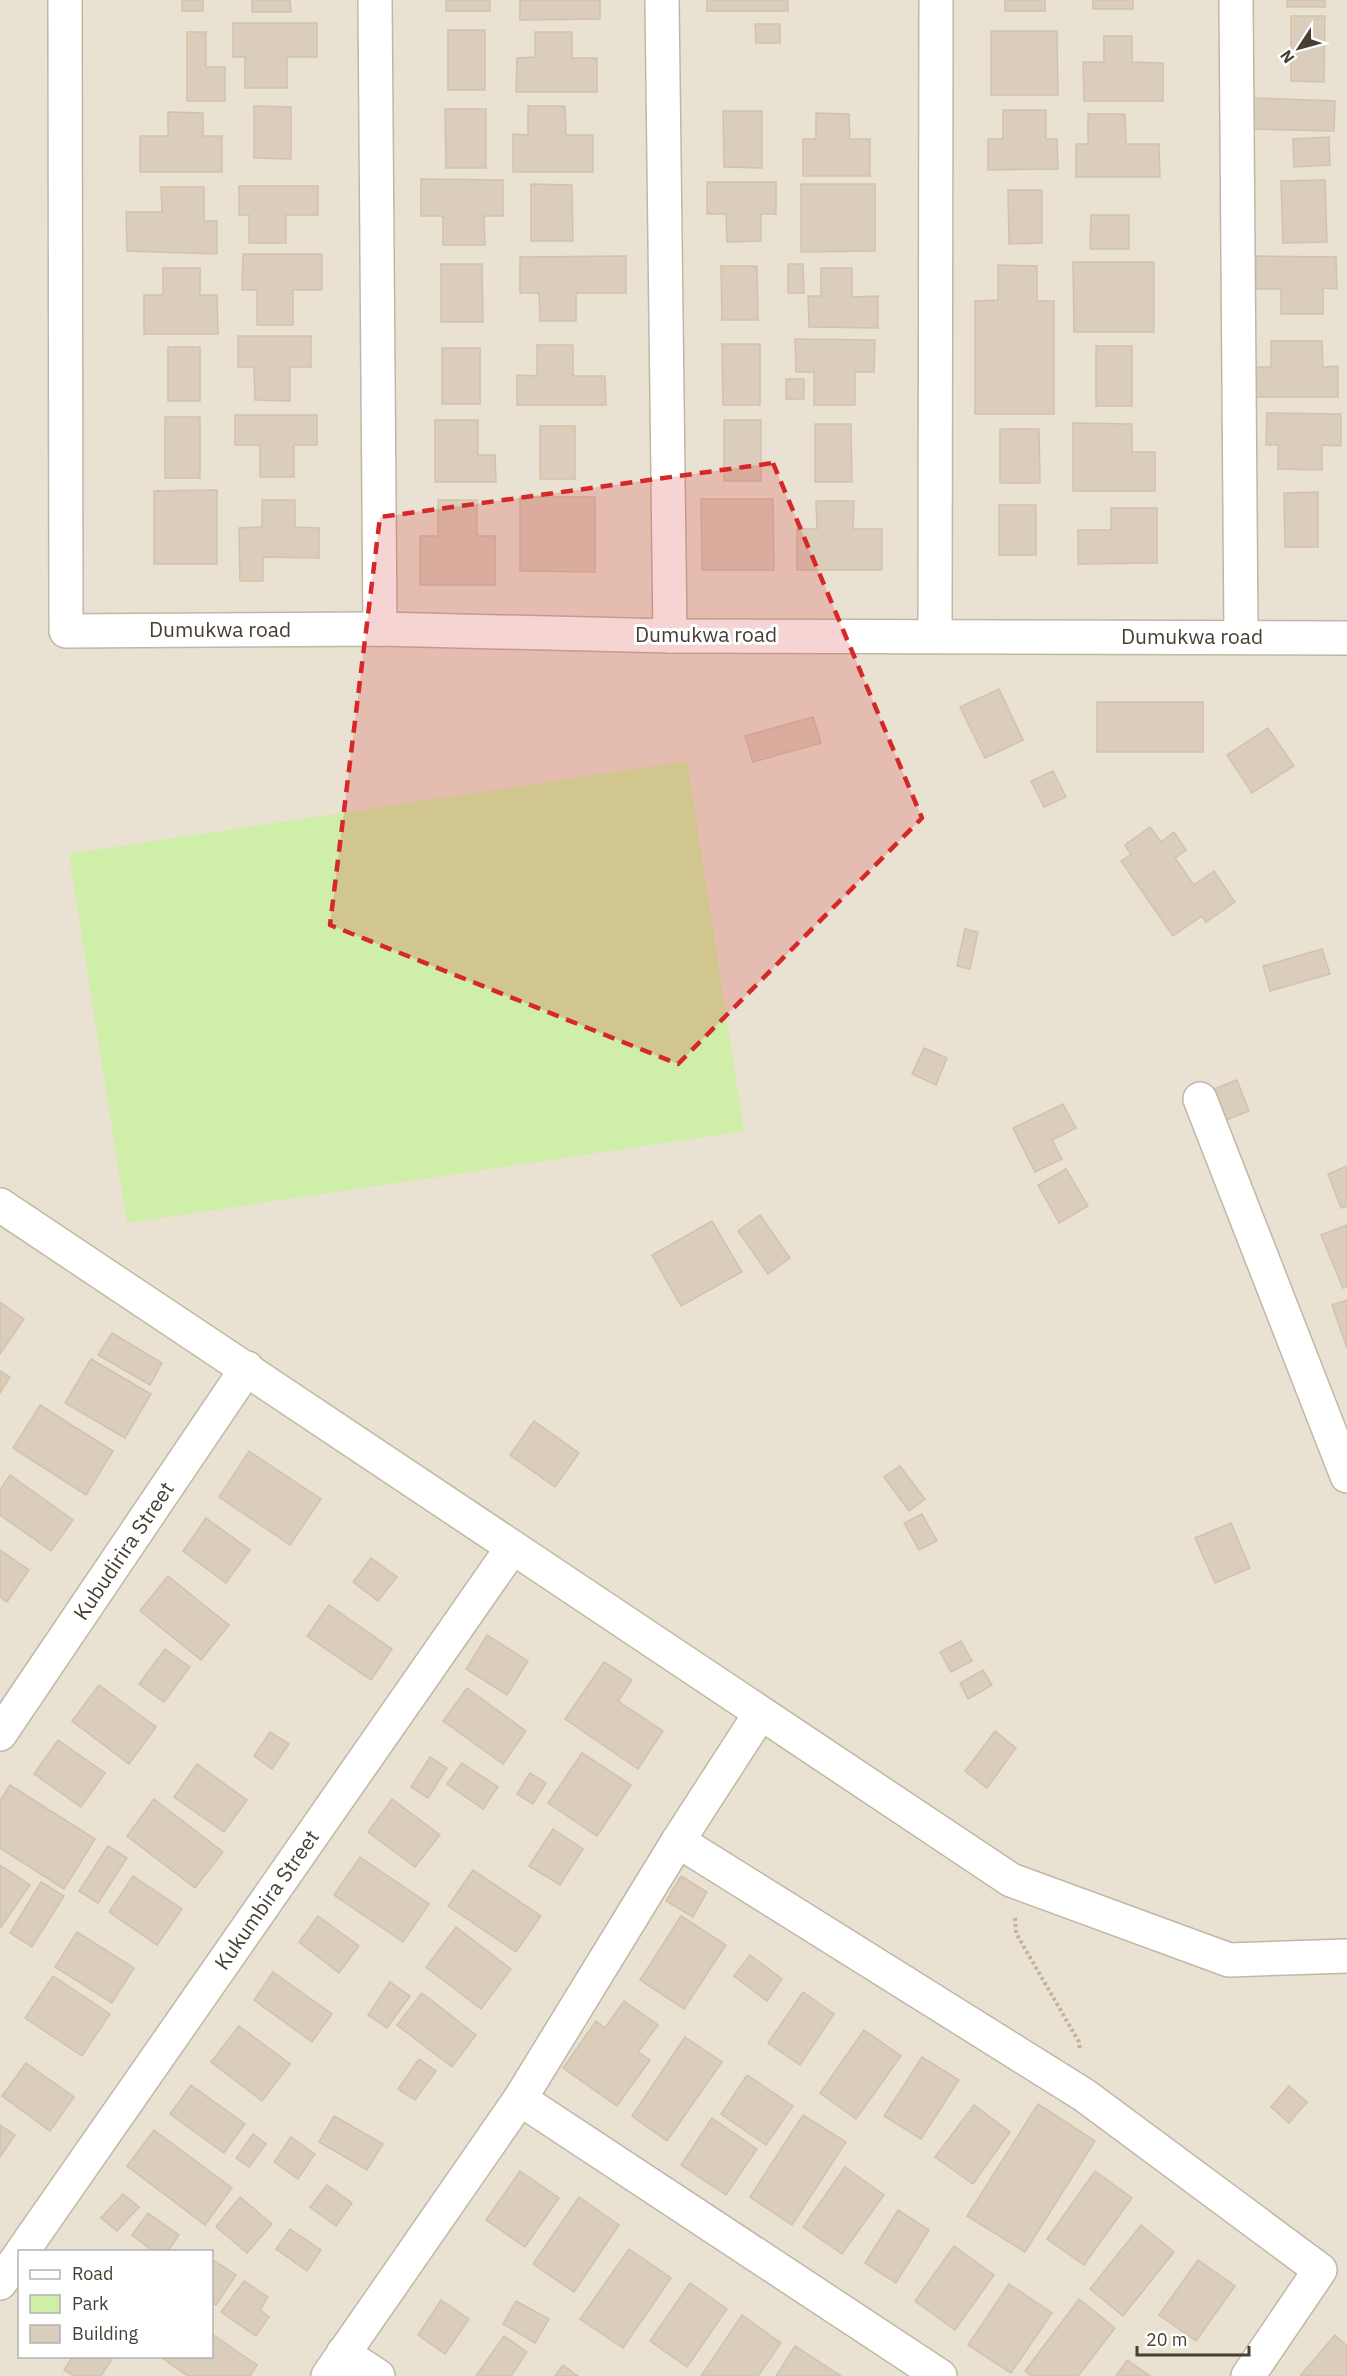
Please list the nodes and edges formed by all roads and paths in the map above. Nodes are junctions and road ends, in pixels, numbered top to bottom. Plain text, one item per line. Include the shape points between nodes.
1 (65, 0) edge
2 (375, 0) edge
3 (662, 0) edge
4 (936, 0) edge
5 (1236, 0) edge
6 (380, 629) junction
7 (670, 636) junction
8 (935, 636) junction
9 (1241, 636) junction
10 (1347, 638) edge
11 (1200, 1099) dead end
12 (0, 1205) edge
13 (247, 1368) junction
14 (1347, 1476) edge
15 (512, 1548) junction
16 (760, 1714) junction
17 (0, 1734) edge
18 (678, 1841) junction
19 (1011, 1880) junction
20 (1347, 1956) edge
21 (1084, 2096) junction
22 (520, 2099) junction
23 (23, 2250) edge
24 (18, 2257) edge
25 (0, 2283) edge
26 (336, 2365) edge
27 (378, 2376) edge
28 (940, 2376) edge
29 (1248, 2376) edge

1 - 6 street, Dumukwa road via 66,631
2 - 6 street
3 - 7 street
4 - 8 street
5 - 9 street
6 - 7 street, Dumukwa road
7 - 8 street, Dumukwa road
8 - 9 street, Dumukwa road
9 - 10 street, Dumukwa road
11 - 14 street
12 - 13 street
13 - 15 street
13 - 17 street, Kubudirira Street
15 - 16 street
15 - 23 street, Kukumbira Street
16 - 18 street
16 - 19 street
18 - 21 street
18 - 22 street
19 - 20 street via 1229,1960
19 - 21 path via 1016,1933 1079,2042
21 - 29 street via 1320,2270
22 - 26 street
22 - 28 street
24 - 25 street, Kukumbira Street
26 - 27 street

